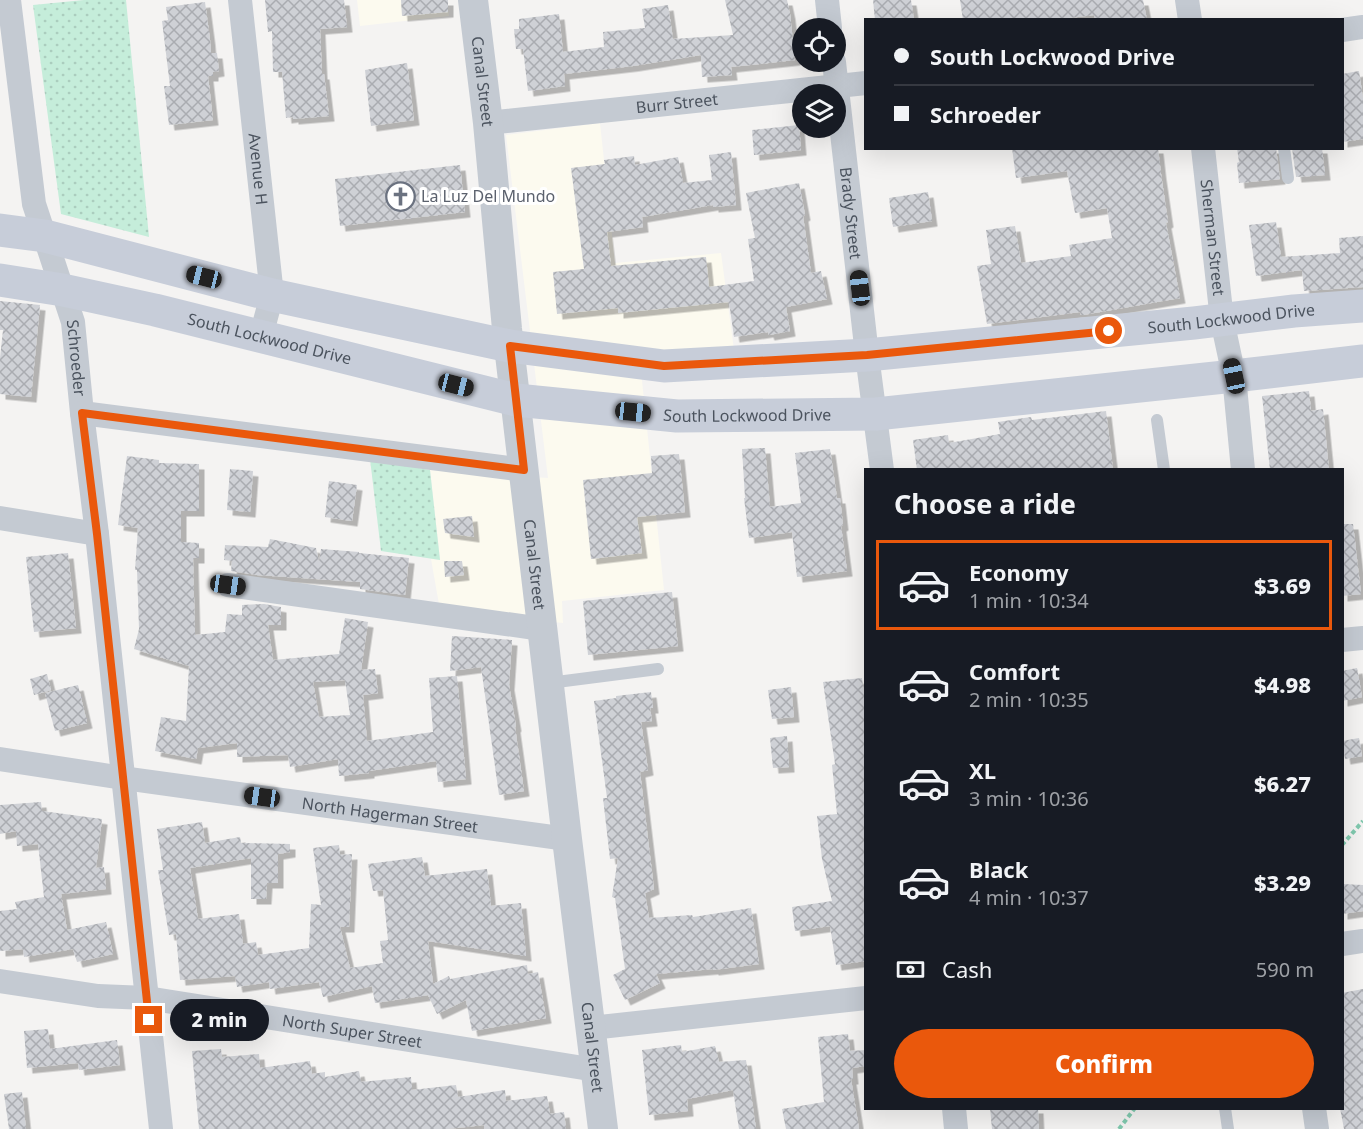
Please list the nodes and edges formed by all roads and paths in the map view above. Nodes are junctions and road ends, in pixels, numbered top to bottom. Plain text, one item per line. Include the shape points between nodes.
1 (9, 0) edge
2 (240, 0) edge
3 (473, 0) edge
4 (827, 0) edge
5 (1187, 0) edge
6 (829, 18) edge
7 (1190, 18) edge
8 (1363, 27) edge
9 (1344, 30) edge
10 (864, 83) edge
11 (846, 85) edge
12 (792, 91) edge
13 (488, 123) junction
14 (842, 138) edge
15 (1203, 150) edge
16 (1284, 150) edge
17 (1287, 178) dead end
18 (0, 230) edge
19 (45, 236) junction
20 (0, 280) edge
21 (63, 290) junction
22 (272, 295) junction
23 (1363, 306) edge
24 (1222, 320) junction
25 (261, 336) junction
26 (510, 346) junction
27 (867, 355) junction
28 (1363, 361) edge
29 (1234, 376) junction
30 (516, 400) junction
31 (82, 413) junction
32 (876, 414) junction
33 (1157, 420) dead end
34 (882, 468) edge
35 (1164, 468) edge
36 (1243, 468) edge
37 (524, 470) junction
38 (0, 518) edge
39 (97, 534) junction
40 (228, 585) dead end
41 (542, 629) junction
42 (1363, 638) edge
43 (1344, 640) edge
44 (658, 669) dead end
45 (549, 683) junction
46 (0, 759) edge
47 (123, 778) junction
48 (1363, 821) edge
49 (567, 839) junction
50 (1344, 844) edge
51 (1363, 941) edge
52 (1344, 944) edge
53 (0, 981) edge
54 (147, 998) junction
55 (864, 998) edge
56 (591, 1028) junction
57 (596, 1070) junction
58 (954, 1110) edge
59 (1133, 1110) edge
60 (1225, 1110) edge
61 (1314, 1110) edge
62 (161, 1129) edge
63 (603, 1129) edge
64 (956, 1129) edge
65 (1119, 1129) edge
66 (1227, 1129) edge
67 (1317, 1129) edge

1 - 19 street, Schroeder via 34,204
2 - 22 street, Avenue H
3 - 13 street, Canal Street
4 - 6 street
5 - 7 street
8 - 9 street
10 - 11 street, Burr Street
12 - 13 street, Burr Street
13 - 26 street, Canal Street
14 - 27 street, Brady Street
15 - 24 street, Sherman Street
16 - 17 lane
18 - 19 main road, South Lockwood Drive
19 - 21 street, Schroeder
19 - 22 main road, South Lockwood Drive
20 - 21 main road, South Lockwood Drive
21 - 25 main road, South Lockwood Drive
21 - 31 street, Schroeder via 73,322
22 - 25 street, Avenue H
22 - 26 main road, South Lockwood Drive
23 - 24 main road, South Lockwood Drive
24 - 27 main road, South Lockwood Drive
24 - 29 street, Sherman Street
25 - 30 main road, South Lockwood Drive
26 - 27 main road, South Lockwood Drive via 664,366
26 - 30 street, Canal Street
27 - 32 street, Brady Street
28 - 29 main road, South Lockwood Drive
29 - 32 main road, South Lockwood Drive
29 - 36 street, Sherman Street
30 - 32 main road, South Lockwood Drive via 677,416
30 - 37 street, Canal Street
31 - 37 street
31 - 39 street, Schroeder
32 - 34 street, Brady Street
33 - 35 lane
37 - 41 street, Canal Street
38 - 39 street
39 - 47 street, Schroeder
40 - 41 street
41 - 45 street, Canal Street
42 - 43 street
44 - 45 lane
45 - 49 street, Canal Street
46 - 47 street, North Hagerman Street
47 - 49 street, North Hagerman Street
47 - 54 street, Schroeder
48 - 50 path
49 - 56 street, Canal Street
51 - 52 street
53 - 54 street, North Super Street via 98,996
54 - 57 street, North Super Street
54 - 62 street, Schroeder
55 - 56 street
56 - 57 street, Canal Street
57 - 63 street, Canal Street
58 - 64 street
59 - 65 path
60 - 66 lane
61 - 67 street

